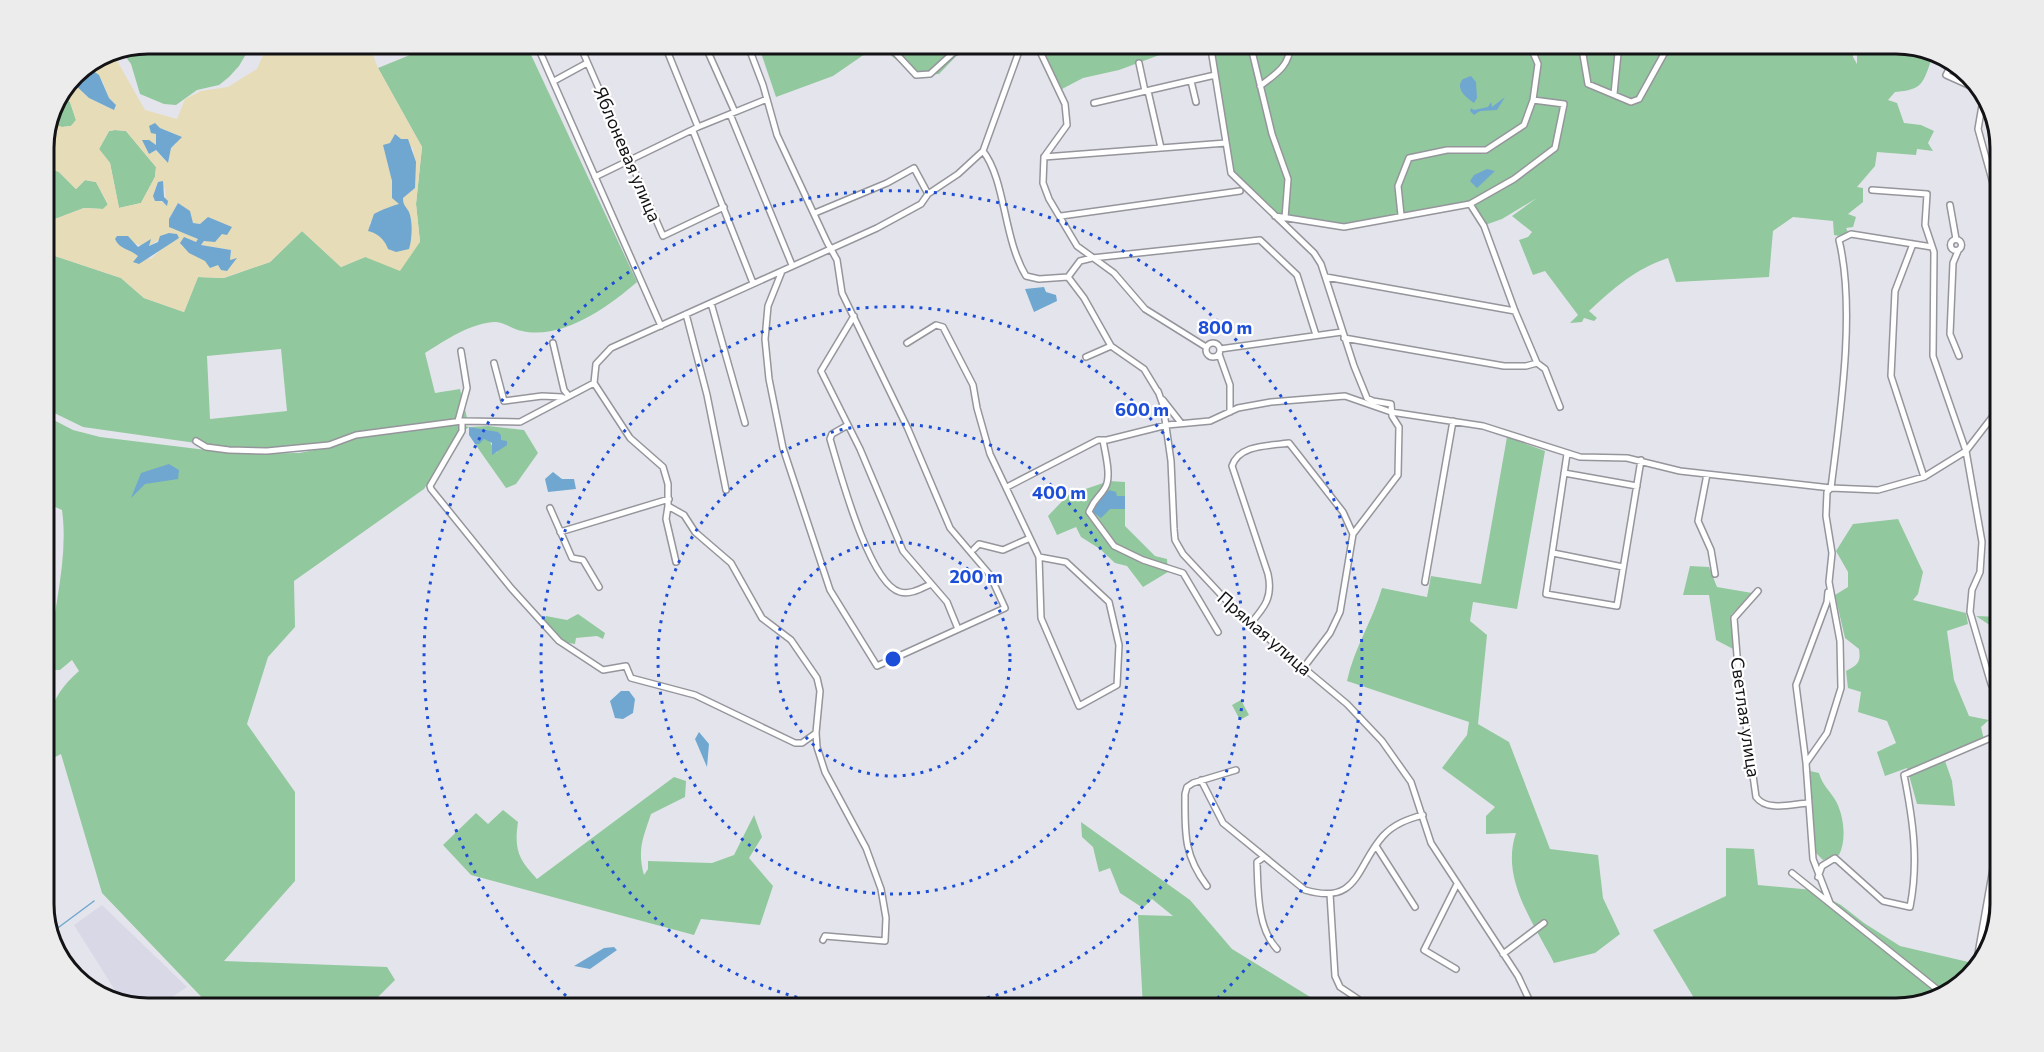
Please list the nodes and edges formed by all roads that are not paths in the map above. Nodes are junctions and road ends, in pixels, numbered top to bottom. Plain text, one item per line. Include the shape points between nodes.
1 (541, 54) edge
2 (583, 54) edge
3 (668, 54) edge
4 (708, 54) edge
5 (751, 54) edge
6 (896, 54) edge
7 (952, 54) edge
8 (1018, 54) edge
9 (1041, 54) edge
10 (1212, 54) edge
11 (1252, 54) edge
12 (1289, 54) edge
13 (1534, 54) edge
14 (1583, 54) edge
15 (1620, 54) edge
16 (1664, 54) edge
17 (587, 63) junction
18 (1139, 63) dead end
19 (1948, 70) edge
20 (1215, 75) junction
21 (554, 81) junction
22 (1191, 81) junction
23 (1965, 84) edge
24 (1260, 86) junction
25 (1147, 91) junction
26 (1614, 94) junction
27 (767, 99) junction
28 (1533, 100) junction
29 (1196, 102) dead end
30 (1094, 104) dead end
31 (1981, 110) edge
32 (732, 112) junction
33 (696, 129) junction
34 (1226, 143) junction
35 (1161, 148) junction
36 (983, 151) junction
37 (1044, 158) junction
38 (628, 160) junction
39 (1990, 173) edge
40 (595, 177) junction
41 (1872, 190) dead end
42 (1240, 191) dead end
43 (928, 194) junction
44 (1470, 204) junction
45 (1950, 205) dead end
46 (724, 207) junction
47 (815, 213) junction
48 (1401, 215) junction
49 (1061, 216) junction
50 (1273, 216) junction
51 (1285, 218) junction
52 (1913, 244) junction
53 (1932, 247) junction
54 (832, 248) junction
55 (1092, 258) junction
56 (792, 265) junction
57 (782, 271) junction
58 (1068, 277) junction
59 (1326, 277) junction
60 (753, 284) junction
61 (711, 303) junction
62 (1515, 311) junction
63 (686, 314) junction
64 (854, 316) junction
65 (661, 326) junction
66 (1316, 335) junction
67 (1343, 335) junction
68 (553, 343) dead end
69 (907, 343) dead end
70 (1111, 345) junction
71 (1206, 347) junction
72 (461, 351) dead end
73 (1219, 352) junction
74 (1959, 356) dead end
75 (1086, 357) dead end
76 (494, 363) dead end
77 (1537, 363) junction
78 (594, 382) junction
79 (1158, 391) junction
80 (566, 397) junction
81 (1560, 407) dead end
82 (1230, 412) junction
83 (1391, 412) junction
84 (1990, 420) edge
85 (460, 421) junction
86 (1453, 421) junction
87 (745, 423) dead end
88 (1181, 423) junction
89 (848, 425) junction
90 (1167, 425) junction
91 (1103, 440) junction
92 (196, 441) dead end
93 (1966, 451) junction
94 (1568, 454) junction
95 (1641, 460) junction
96 (1564, 473) junction
97 (1707, 474) junction
98 (1924, 477) junction
99 (1637, 486) junction
100 (1007, 487) junction
101 (1831, 488) junction
102 (726, 490) dead end
103 (669, 499) junction
104 (668, 506) junction
105 (550, 508) dead end
106 (560, 532) junction
107 (1353, 534) junction
108 (1030, 538) junction
109 (974, 549) dead end
110 (1553, 553) junction
111 (1039, 557) junction
112 (676, 562) dead end
113 (1623, 567) junction
114 (1715, 574) dead end
115 (1425, 582) dead end
116 (1828, 582) junction
117 (931, 584) junction
118 (599, 587) dead end
119 (1758, 591) dead end
120 (1250, 624) junction
121 (958, 629) junction
122 (1218, 632) dead end
123 (1304, 667) junction
124 (1990, 681) edge
125 (816, 733) junction
126 (1990, 738) edge
127 (1806, 763) junction
128 (1236, 770) dead end
129 (1201, 780) junction
130 (1808, 803) junction
131 (1423, 815) junction
132 (1376, 846) junction
133 (1264, 857) junction
134 (1792, 873) dead end
135 (1818, 877) junction
136 (1457, 884) junction
137 (1207, 886) dead end
138 (1990, 889) edge
139 (1330, 894) junction
140 (1830, 903) junction
141 (1415, 907) dead end
142 (1544, 923) dead end
143 (823, 940) dead end
144 (1980, 946) edge
145 (1277, 949) dead end
146 (1503, 954) junction
147 (1456, 969) dead end
148 (1936, 989) edge
149 (1356, 998) edge
150 (1528, 998) edge

1 - 21 street
2 - 17 street, Яблоневая улица
3 - 33 street
4 - 32 street
5 - 27 street
6 - 7 street via 916,75 930,74
8 - 36 street
9 - 37 street via 1065,104 1066,125
10 - 20 street
11 - 24 street
12 - 24 street via 1283,69
13 - 28 street via 1538,64
14 - 26 street via 1588,84
15 - 26 street
16 - 26 street via 1639,99 1631,102
17 - 21 street
17 - 38 street, Яблоневая улица
18 - 25 street
19 - 23 street via 1946,75
20 - 22 street
20 - 34 street
21 - 40 street
22 - 25 street
22 - 29 street
24 - 51 street via 1288,179
25 - 30 street
25 - 35 street
27 - 32 street
27 - 47 street via 777,135
28 - 44 street via 1564,104 1555,148 1514,179
28 - 48 street via 1524,125 1486,150 1447,150 1409,158 1398,186
31 - 39 street via 1978,129
32 - 33 street
32 - 56 street
33 - 38 street
33 - 46 street
34 - 35 street
34 - 50 street via 1231,173
35 - 37 street
36 - 43 street
36 - 58 street via 995,171 1008,236 1026,276
37 - 49 street via 1043,183
38 - 40 street
38 - 46 street, Яблоневая улица via 663,236
40 - 65 street
41 - 53 street via 1927,195 1925,225
42 - 49 street
43 - 47 street via 914,168
43 - 54 street via 921,204 903,215
44 - 48 street
44 - 62 street via 1484,226
45 - 74 street via 1956,239 1962,245 1953,263 1950,334
46 - 60 street
47 - 54 street
48 - 51 street via 1344,227
49 - 55 street via 1077,246
50 - 51 street
50 - 59 street via 1314,253
52 - 53 street
52 - 98 street via 1894,291 1891,376
52 - 101 street via 1851,234 1839,240 1844,261 1844,367
53 - 93 street via 1933,356
54 - 56 street
54 - 64 street via 842,293
55 - 58 street via 1080,261
55 - 66 street via 1260,240 1297,274
55 - 71 street via 1114,273 1145,309
56 - 57 street
57 - 60 street
57 - 121 street via 766,320 769,380 783,448 837,606 877,666
58 - 70 street
59 - 62 street
59 - 67 street
60 - 61 street
61 - 63 street
61 - 87 street
62 - 77 street
63 - 65 street
63 - 102 street
64 - 89 street via 821,371
64 - 121 street via 950,528 990,575 1005,608
65 - 78 street via 603,354 594,372
66 - 67 street
66 - 73 street
67 - 77 street via 1504,366
67 - 83 street via 1367,398 1391,404
68 - 80 street
69 - 100 street via 936,325 943,327 973,385 984,435
70 - 75 street
70 - 79 street via 1144,369
71 - 73 street via 1214,343
71 - 73 street via 1210,357
72 - 85 street via 467,388
73 - 82 street via 1230,385
76 - 80 street via 504,401
77 - 81 street via 1545,369
78 - 80 street
78 - 103 street via 630,438 663,467
79 - 88 street
79 - 90 street, Прямая улица
80 - 85 street via 520,422
82 - 83 street via 1271,402 1345,396
82 - 88 street via 1210,421
83 - 86 street
83 - 107 street via 1399,427 1398,475
84 - 93 street
85 - 92 street via 356,435 309,448 243,452 206,447
85 - 125 street via 462,431 431,489 559,641 595,666 609,670 626,666 631,678 695,695 795,743 802,743
86 - 94 street via 1483,426
86 - 115 street
88 - 90 street
89 - 117 street via 903,551
89 - 117 street via 830,439 859,533 890,586 900,592 912,592
90 - 91 street
90 - 120 street, Прямая улица via 1176,540 1194,567
91 - 100 street via 1081,446
91 - 122 street via 1108,480 1089,512 1114,546 1143,560 1176,569 1187,577
93 - 98 street
93 - 124 street via 1982,542 1980,572 1972,590 1970,612
94 - 95 street
94 - 96 street
95 - 97 street via 1668,469
95 - 99 street
96 - 99 street
96 - 110 street
97 - 101 street
97 - 114 street via 1698,521 1712,550
98 - 101 street via 1878,490
99 - 113 street
100 - 108 street
101 - 116 street via 1827,492 1826,516 1832,552
103 - 104 street
103 - 106 street
104 - 112 street via 666,519
104 - 125 street via 684,515 695,532 731,563 762,618 790,640 808,662 820,691
105 - 106 street
106 - 118 street via 572,558 583,560
107 - 120 street via 1343,512 1289,443 1238,454 1232,466 1268,574 1270,591 1267,603
107 - 123 street via 1340,612 1330,633
108 - 109 street via 1003,550 979,544
108 - 111 street
110 - 113 street
110 - 113 street via 1546,594 1617,606
111 - 111 street via 1066,562 1108,602 1115,626 1119,645 1117,685 1079,706 1041,618
116 - 127 street via 1827,602 1796,685
116 - 127 street via 1840,641 1841,688 1827,733
117 - 121 street via 947,602
119 - 130 street, Светлая улица via 1734,618 1756,797 1768,806
120 - 123 street, Прямая улица
123 - 131 street, Прямая улица via 1382,741 1411,782
125 - 143 street via 825,772 866,848 886,918 885,941 825,936
126 - 135 street via 1904,775 1914,825 1916,877 1910,907 1883,901 1835,858 1822,866
127 - 130 street
128 - 129 street
129 - 133 street via 1223,823
129 - 137 street via 1187,787 1185,794 1185,846
130 - 135 street
131 - 132 street via 1398,824
131 - 136 street, Прямая улица via 1431,843
132 - 139 street via 1353,883
132 - 141 street
133 - 139 street via 1305,890
133 - 145 street via 1257,862 1258,886 1264,927
134 - 140 street
135 - 140 street
136 - 146 street, Прямая улица
136 - 147 street via 1424,950
138 - 144 street
139 - 149 street via 1335,976 1340,987
140 - 148 street
142 - 146 street
146 - 150 street, Прямая улица

